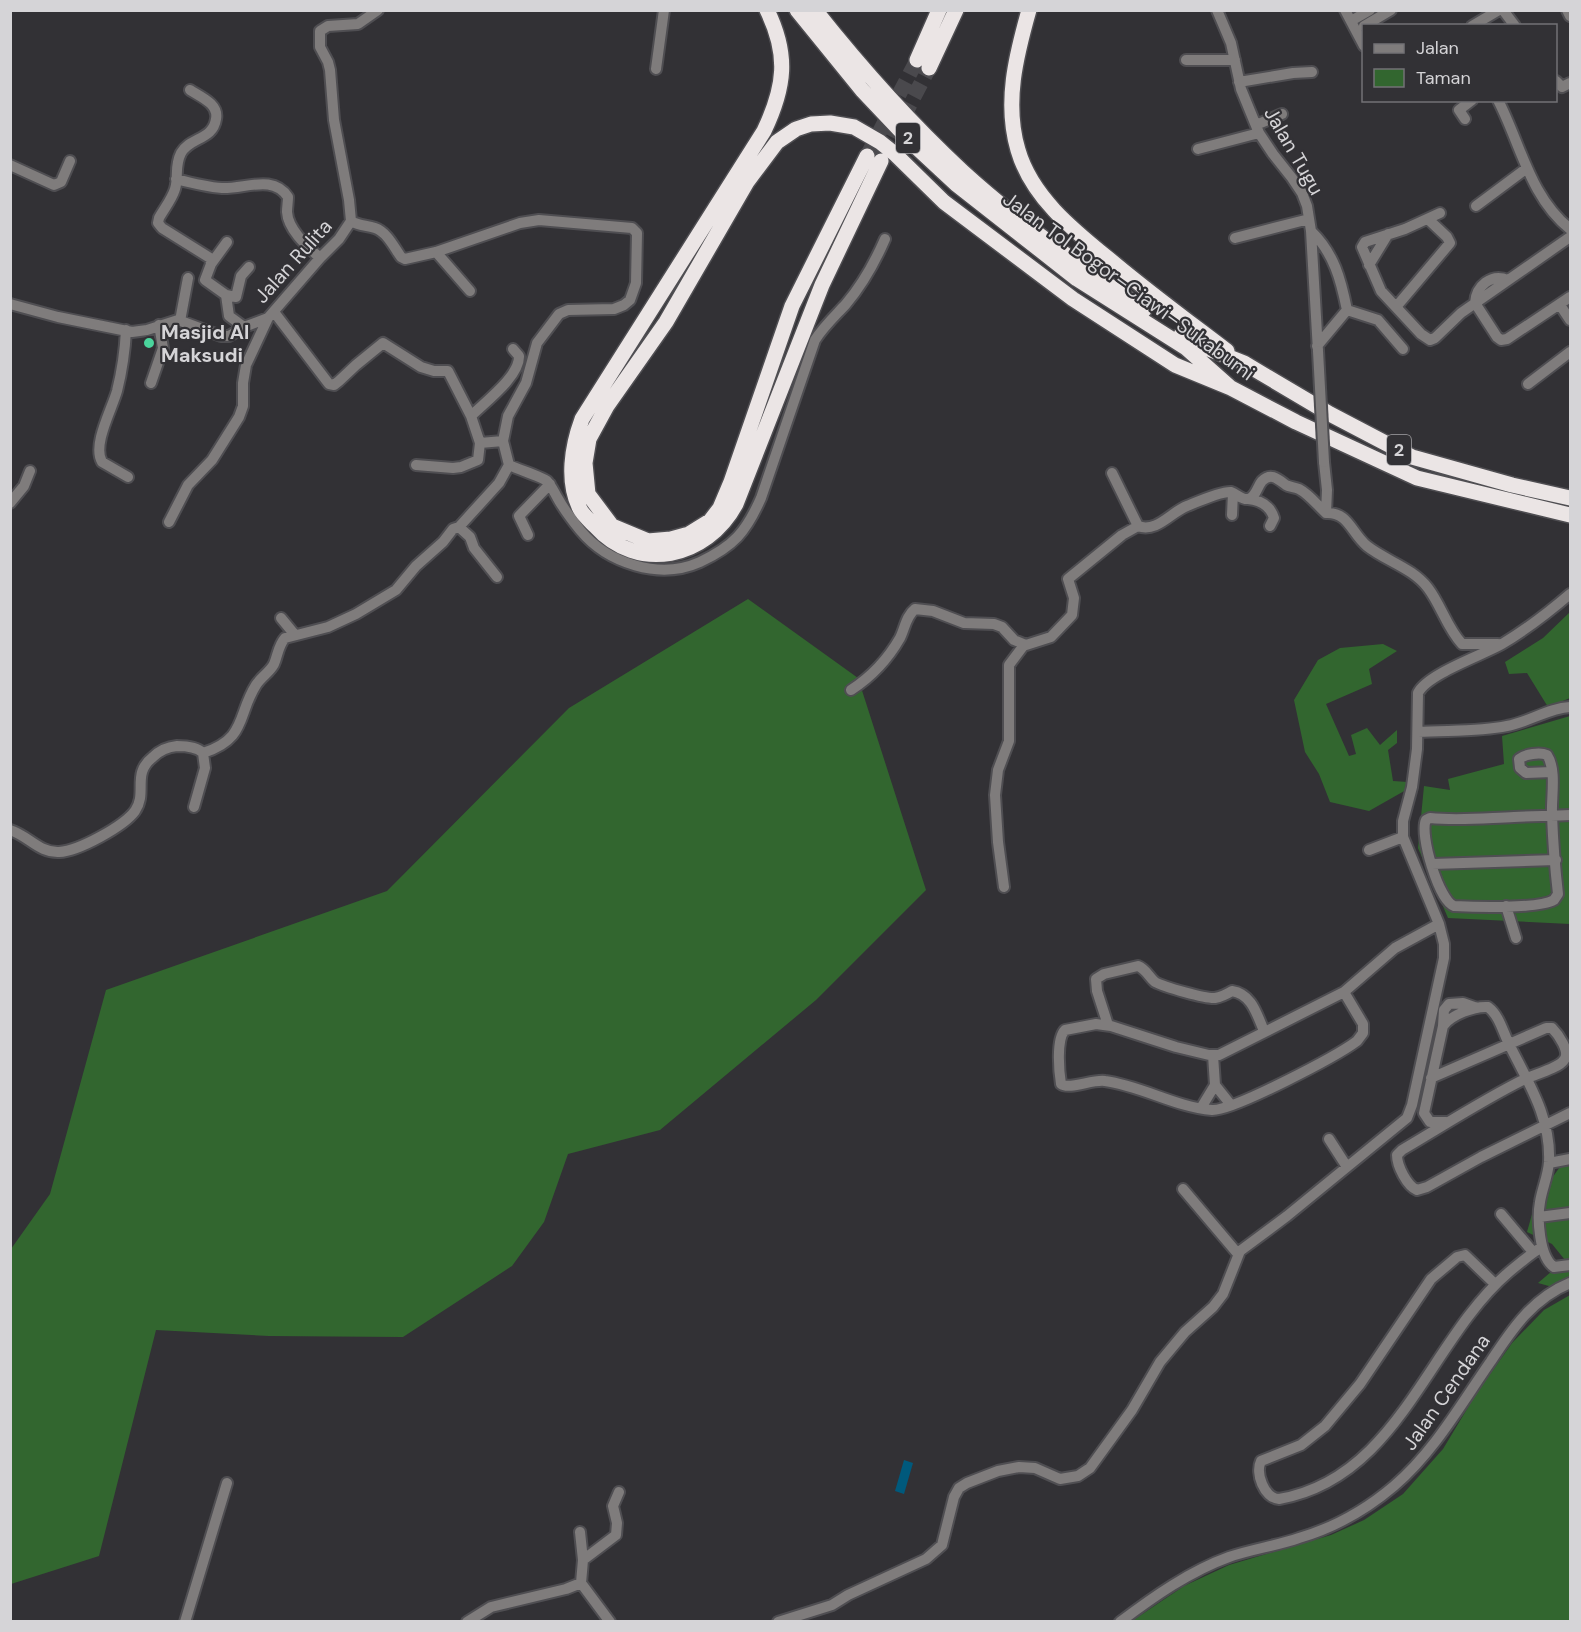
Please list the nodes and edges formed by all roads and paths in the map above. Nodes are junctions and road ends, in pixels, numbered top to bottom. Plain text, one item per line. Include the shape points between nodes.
1 (378, 10) edge
2 (664, 10) edge
3 (767, 10) edge
4 (797, 10) edge
5 (815, 10) edge
6 (939, 10) edge
7 (956, 10) edge
8 (1029, 10) edge
9 (1217, 10) edge
10 (1346, 10) edge
11 (1370, 10) edge
12 (1390, 10) edge
13 (1501, 10) edge
14 (1566, 10) edge
15 (1570, 16) edge
16 (1363, 24) edge
17 (1476, 24) edge
18 (1513, 24) edge
19 (1359, 26) edge
20 (1186, 60) dead end
21 (1235, 60) junction
22 (657, 69) dead end
23 (1312, 72) dead end
24 (1239, 82) junction
25 (1557, 82) edge
26 (1570, 83) edge
27 (190, 90) dead end
28 (1469, 102) edge
29 (1499, 102) edge
30 (1282, 114) dead end
31 (1465, 119) dead end
32 (1257, 129) junction
33 (1198, 149) dead end
34 (70, 161) dead end
35 (10, 165) edge
36 (1527, 168) junction
37 (960, 178) junction
38 (176, 179) junction
39 (1476, 206) dead end
40 (1440, 213) dead end
41 (1309, 219) junction
42 (1429, 220) junction
43 (351, 221) junction
44 (1570, 229) edge
45 (1311, 231) junction
46 (1389, 234) junction
47 (1570, 237) edge
48 (1235, 238) dead end
49 (885, 239) dead end
50 (227, 242) dead end
51 (436, 252) junction
52 (320, 258) junction
53 (211, 264) junction
54 (1369, 265) junction
55 (249, 267) dead end
56 (1082, 274) junction
57 (188, 278) dead end
58 (470, 291) dead end
59 (226, 295) junction
60 (1570, 297) edge
61 (1475, 303) junction
62 (10, 304) edge
63 (1560, 305) junction
64 (1396, 307) junction
65 (1347, 310) junction
66 (271, 315) junction
67 (1570, 320) edge
68 (180, 321) junction
69 (159, 325) junction
70 (244, 327) junction
71 (126, 330) junction
72 (1317, 348) junction
73 (513, 349) dead end
74 (1403, 349) dead end
75 (1570, 352) edge
76 (1244, 363) junction
77 (151, 383) dead end
78 (1528, 384) dead end
79 (1231, 388) junction
80 (471, 416) junction
81 (503, 441) junction
82 (480, 443) junction
83 (416, 465) dead end
84 (509, 465) junction
85 (30, 471) dead end
86 (1112, 473) dead end
87 (128, 477) dead end
88 (550, 484) junction
89 (1327, 490) junction
90 (1233, 493) junction
91 (1570, 498) edge
92 (1248, 499) junction
93 (10, 503) edge
94 (1326, 513) junction
95 (1232, 515) dead end
96 (1567, 515) edge
97 (1344, 517) junction
98 (169, 522) dead end
99 (1138, 526) junction
100 (1270, 526) dead end
101 (459, 527) junction
102 (528, 535) dead end
103 (497, 577) dead end
104 (1570, 594) edge
105 (281, 618) dead end
106 (295, 635) junction
107 (1501, 644) junction
108 (1024, 645) junction
109 (851, 690) dead end
110 (1570, 707) edge
111 (1418, 732) junction
112 (203, 753) junction
113 (1552, 772) dead end
114 (194, 807) dead end
115 (1570, 815) edge
116 (1552, 816) junction
117 (10, 830) edge
118 (1403, 837) junction
119 (1369, 850) dead end
120 (1556, 860) junction
121 (1431, 864) junction
122 (1004, 887) dead end
123 (1506, 906) junction
124 (1439, 924) junction
125 (1516, 938) dead end
126 (1344, 992) junction
127 (1108, 1025) junction
128 (1264, 1031) junction
129 (1509, 1045) junction
130 (1213, 1055) junction
131 (1431, 1078) junction
132 (1527, 1078) junction
133 (1215, 1085) junction
134 (1231, 1105) junction
135 (1201, 1108) junction
136 (1570, 1113) edge
137 (1446, 1122) junction
138 (1546, 1126) junction
139 (1329, 1139) dead end
140 (1570, 1159) edge
141 (1549, 1162) junction
142 (1347, 1167) junction
143 (1183, 1189) dead end
144 (1570, 1213) edge
145 (1501, 1214) dead end
146 (1539, 1217) junction
147 (1538, 1250) junction
148 (1238, 1254) junction
149 (1570, 1265) edge
150 (1570, 1283) edge
151 (1495, 1284) junction
152 (227, 1483) dead end
153 (619, 1492) dead end
154 (580, 1532) dead end
155 (584, 1560) junction
156 (581, 1583) junction
157 (185, 1622) edge
158 (467, 1622) edge
159 (610, 1622) edge
160 (778, 1622) edge
161 (1120, 1622) edge

1 - 43 street, Jalan Rulita via 358,24 324,27 320,35 321,50 329,66
2 - 22 street
3 - 79 highway via 775,26 782,63 775,108 582,419 573,443 574,490 580,510 604,537 640,552 677,553 710,537 736,504 874,158 792,306 731,482 710,521 690,534 648,541 612,526 588,494 585,463 590,439 607,406 666,322 747,182 777,142 795,129 811,124 854,127 880,142 944,202 1073,298 1175,366
4 - 37 highway, Jalan Tol Bogor–Ciawi–Sukabumi / 2 via 862,90 914,145
5 - 37 highway, Jalan Tol Bogor–Ciawi–Sukabumi / 2
6 - 7 highway via 923,64
8 - 76 highway via 1011,85 1012,114 1018,152 1039,194 1102,254
9 - 21 street, Jalan Tugu
10 - 19 street
11 - 19 street
12 - 16 street
13 - 17 street
13 - 18 street
14 - 15 street
20 - 21 street
21 - 24 street, Jalan Tugu
23 - 24 street
24 - 32 street, Jalan Tugu
25 - 26 street via 1562,87
27 - 38 street via 212,104 216,120 210,134 184,149 177,163
28 - 31 street via 1459,110
29 - 36 street
30 - 32 street
32 - 33 street
32 - 41 street, Jalan Tugu via 1302,193
34 - 35 street via 61,182 54,185
36 - 39 street
36 - 44 street via 1547,206
37 - 56 highway, Jalan Tol Bogor–Ciawi–Sukabumi / 2
38 - 52 street via 219,188 265,183 284,191 289,220
38 - 53 street via 175,190 158,223 208,256
40 - 42 street
41 - 45 street, Jalan Tugu
41 - 48 street
42 - 46 street
42 - 64 street via 1450,243
43 - 51 street via 381,231 405,259
43 - 52 street, Jalan Rulita via 336,244
45 - 65 street via 1334,261
45 - 72 street, Jalan Tugu
46 - 54 street
46 - 54 street via 1363,244
47 - 61 street
49 - 88 street via 874,265 815,340 761,498 735,542 687,568 670,571 636,566 602,549 582,532
50 - 53 street
51 - 58 street
51 - 81 street via 509,226 539,220 632,228 637,233 636,283 630,300 614,309 568,310 560,314 537,343 526,383 508,416
52 - 66 street, Jalan Rulita
53 - 59 street via 205,280
54 - 64 street via 1381,291
55 - 59 street via 241,276 236,297
56 - 76 highway, Jalan Tol Bogor–Ciawi–Sukabumi / 2 via 1191,342
56 - 79 highway, Jalan Tol Bogor–Ciawi–Sukabumi / 2 via 1186,348
57 - 68 street
59 - 70 street via 229,316
60 - 63 street
61 - 63 street via 1497,337 1504,341
61 - 64 street via 1430,340
62 - 71 street
63 - 67 street
65 - 72 street
65 - 74 street via 1378,320
66 - 70 street, Jalan Rulita
66 - 80 street via 329,384 336,383 383,343 421,367 448,371
66 - 98 street via 246,365 239,417 212,460 188,485
68 - 69 street
68 - 70 street, Jalan Rulita via 223,336 232,336
69 - 71 street
69 - 77 street via 163,348
71 - 87 street via 117,393 99,449 102,462
72 - 89 street, Jalan Tugu, bridge
73 - 80 street via 519,356 518,364
75 - 78 street
76 - 91 highway, Jalan Tol Bogor–Ciawi–Sukabumi / 2 via 1412,457
79 - 96 highway, Jalan Tol Bogor–Ciawi–Sukabumi / 2 via 1417,478
80 - 82 street
81 - 82 street
81 - 84 street
82 - 83 street via 478,460 462,467
84 - 88 street
84 - 101 street via 499,483
85 - 93 street
86 - 99 street
88 - 102 street via 519,516
89 - 94 street
89 - 97 street
90 - 92 street
90 - 95 street
90 - 99 street via 1224,492 1187,506 1153,526
92 - 94 street via 1263,480 1276,477 1302,491
92 - 100 street via 1269,507 1274,518
94 - 97 street
97 - 107 street via 1366,545 1427,586 1462,644
99 - 108 street via 1068,579 1075,605 1063,626 1046,639
101 - 103 street
101 - 106 street via 396,590 328,627
104 - 107 street
105 - 106 street
106 - 112 street via 280,644 272,667 251,693 237,730 222,744
107 - 111 street via 1421,687
108 - 109 street via 994,624 964,623 933,611 915,609 893,649 874,673
108 - 122 street via 1009,665 1009,741 998,770 995,795
110 - 111 street via 1497,728
111 - 118 street
112 - 114 street via 205,768
112 - 117 street via 181,746 158,753 142,768 140,798 134,812 73,849 44,851
113 - 116 street
115 - 116 street
116 - 120 street
116 - 121 street via 1428,819 1424,831
118 - 119 street
118 - 124 street
120 - 121 street
120 - 123 street via 1558,894 1554,900
121 - 123 street via 1448,904
123 - 125 street
124 - 126 street via 1395,948
124 - 142 street via 1443,964 1412,1105 1407,1118
126 - 128 street
126 - 134 street via 1363,1024 1357,1041
127 - 128 street via 1096,980 1138,966 1157,983 1190,993 1213,998 1232,991 1244,995 1253,1005
127 - 130 street
127 - 135 street via 1096,1024 1062,1033 1062,1086 1108,1082
128 - 130 street
129 - 131 street
129 - 131 street via 1488,1007 1448,1020 1443,1026
129 - 132 street
129 - 132 street via 1546,1028 1557,1033 1566,1053 1564,1061
130 - 133 street
131 - 137 street via 1424,1116 1430,1122
132 - 137 street
132 - 138 street
133 - 134 street
133 - 135 street
134 - 135 street via 1216,1110
136 - 138 street
137 - 138 street via 1397,1155 1413,1189 1427,1187
138 - 141 street
139 - 142 street
140 - 141 street
141 - 146 street
142 - 148 street
143 - 148 street
144 - 146 street
145 - 147 street
146 - 147 street
147 - 149 street via 1551,1266
147 - 151 street
148 - 160 street via 1223,1294 1160,1362 1132,1410 1090,1468 1078,1476 1060,1479 1035,1468 1019,1467 967,1483 954,1497 942,1545 926,1559 832,1605
150 - 161 street, Jalan Cendana via 1535,1305 1517,1323 1431,1448 1386,1492 1358,1512 1314,1533 1206,1567 1161,1592
151 - 151 street via 1393,1425 1370,1450 1311,1489 1279,1499 1268,1495 1258,1473 1261,1461 1302,1445 1325,1426 1360,1384 1435,1276 1459,1255 1465,1255
152 - 157 street
153 - 155 street via 613,1506 616,1535
154 - 155 street
155 - 156 street
156 - 158 street via 491,1607
156 - 159 street

